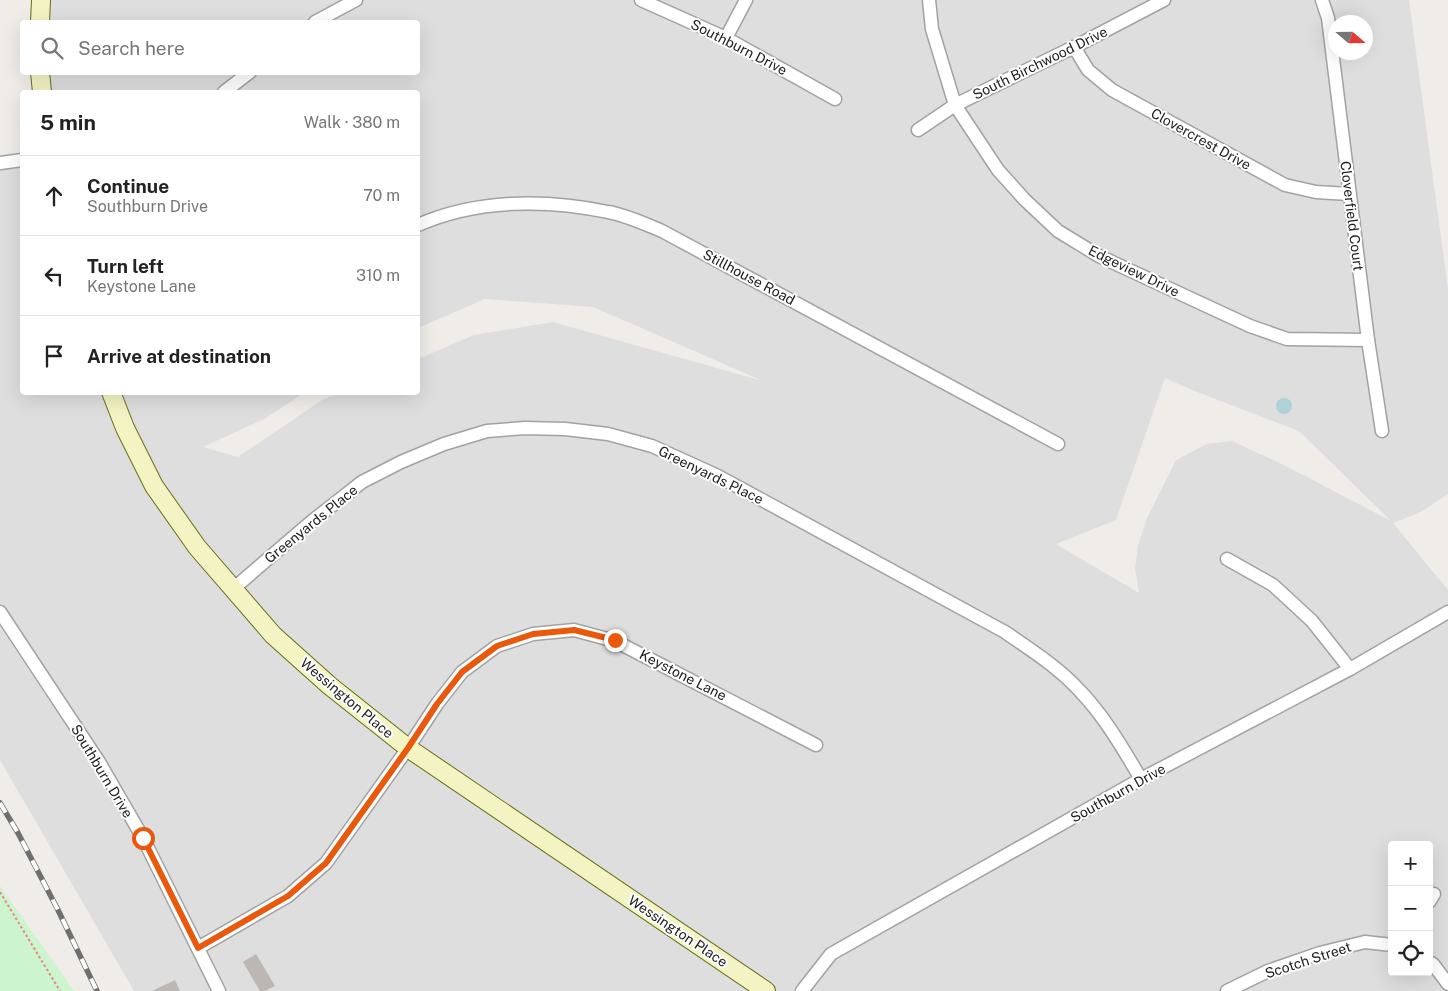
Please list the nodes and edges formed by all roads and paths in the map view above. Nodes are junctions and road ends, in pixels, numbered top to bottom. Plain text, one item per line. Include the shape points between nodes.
1 (41, 0) edge
2 (356, 0) edge
3 (641, 0) edge
4 (746, 0) edge
5 (930, 0) edge
6 (1164, 0) edge
7 (1322, 0) edge
8 (40, 20) edge
9 (320, 20) edge
10 (726, 38) junction
11 (1074, 47) junction
12 (40, 75) edge
13 (246, 75) edge
14 (42, 90) edge
15 (227, 90) edge
16 (835, 99) dead end
17 (955, 105) junction
18 (918, 130) dead end
19 (20, 160) edge
20 (0, 163) edge
21 (1349, 194) junction
22 (420, 224) edge
23 (1368, 340) junction
24 (112, 395) edge
25 (1382, 431) dead end
26 (1058, 444) dead end
27 (1227, 559) dead end
28 (233, 589) junction
29 (0, 612) edge
30 (1448, 612) edge
31 (1350, 669) junction
32 (816, 745) dead end
33 (408, 748) junction
34 (1141, 780) junction
35 (0, 892) edge
36 (1388, 945) edge
37 (198, 948) junction
38 (1433, 964) edge
39 (1448, 984) edge
40 (60, 991) edge
41 (219, 991) edge
42 (766, 991) edge
43 (802, 991) edge
44 (1227, 991) edge

1 - 8 street
2 - 9 street
3 - 10 street, Southburn Drive
4 - 10 street
5 - 17 street, Edgeview Drive via 932,29
6 - 11 street, South Birchwood Drive
7 - 21 street, Cloverfield Court via 1328,18
10 - 16 street, Southburn Drive
11 - 17 street, South Birchwood Drive
11 - 21 street, Clovercrest Drive via 1088,70 1112,90 1285,185 1316,192
12 - 14 street
13 - 15 street
17 - 18 street, South Birchwood Drive
17 - 23 street, Edgeview Drive via 998,170 1024,200 1058,231 1099,256 1250,326 1287,339
19 - 20 street
21 - 23 street, Cloverfield Court
22 - 26 street, Stillhouse Road via 438,216 497,204 543,203 610,212 662,231
23 - 25 street, Cloverfield Court
24 - 28 street, Wessington Place via 124,428 154,486 197,547
27 - 31 street via 1272,584 1312,621
28 - 33 street, Wessington Place via 273,635 330,686
28 - 34 street, Greenyards Place via 362,482 444,444 487,431 525,428 608,434 652,446 718,476 1005,632 1046,659 1081,691 1115,735
29 - 37 street, Southburn Drive via 99,762 143,838
30 - 31 street, Southburn Drive
31 - 34 street, Southburn Drive
32 - 33 street, Keystone Lane via 615,640 574,630 533,634 497,646 462,672
33 - 37 street, Keystone Lane via 326,863 288,896
33 - 42 street, Wessington Place
34 - 43 street, Southburn Drive via 831,954
35 - 40 path
36 - 44 street, Scotch Street via 1365,942 1320,953 1268,971
37 - 41 street, Southburn Drive
38 - 39 street

